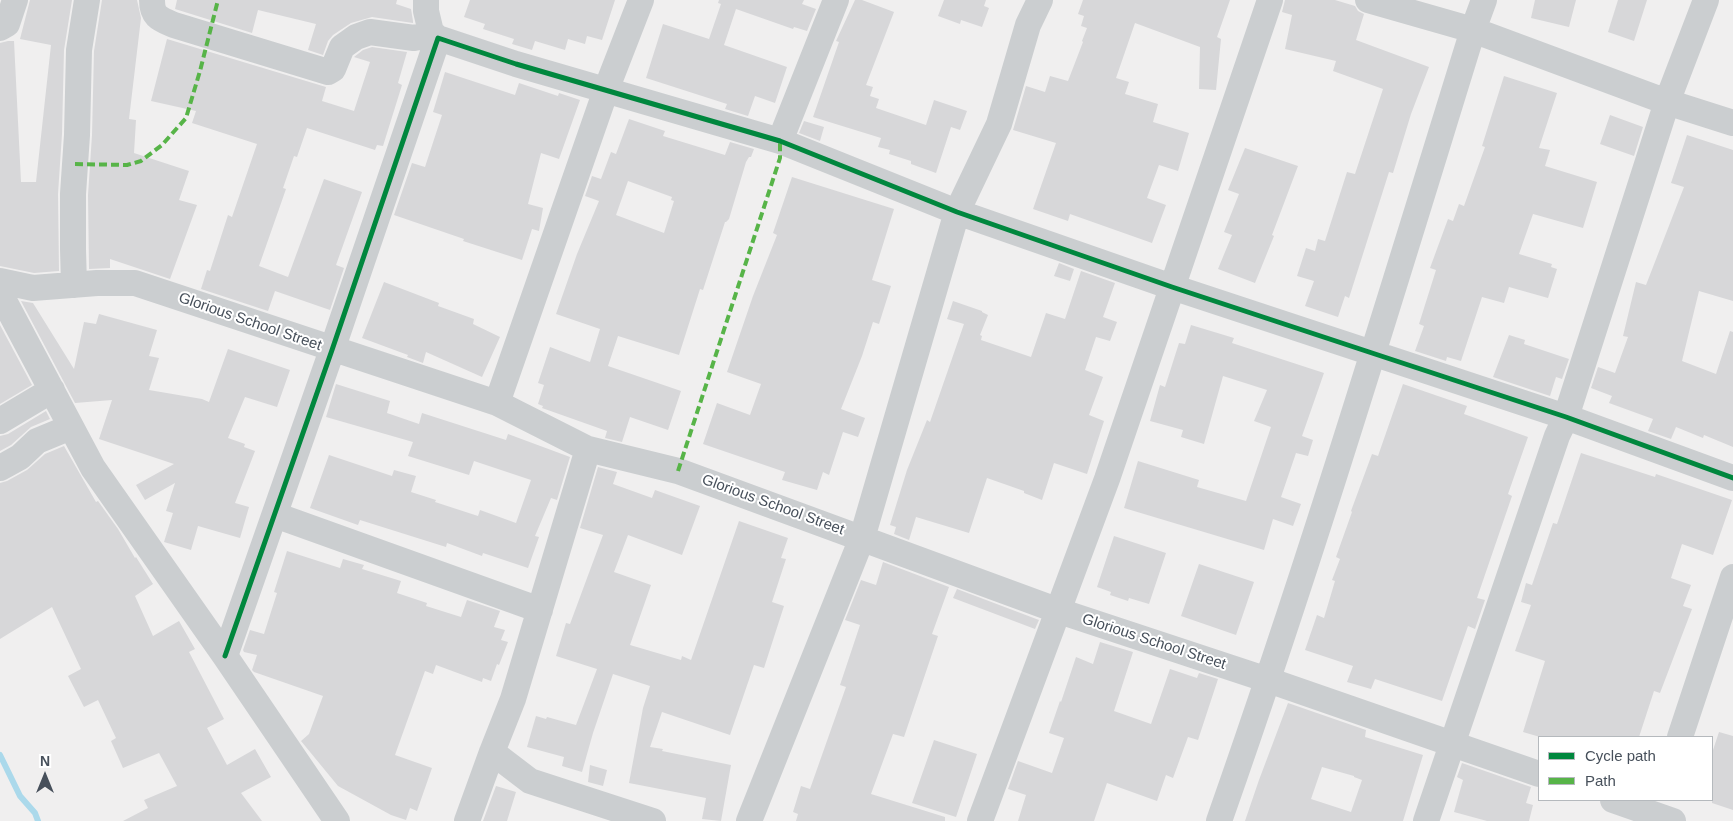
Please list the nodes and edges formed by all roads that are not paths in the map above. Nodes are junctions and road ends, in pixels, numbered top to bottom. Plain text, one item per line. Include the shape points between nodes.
1 (15, 0) edge
2 (87, 0) edge
3 (152, 0) edge
4 (426, 0) edge
5 (641, 0) edge
6 (836, 0) edge
7 (1040, 0) edge
8 (1270, 0) edge
9 (1368, 0) edge
10 (1484, 0) edge
11 (1706, 0) edge
12 (0, 28) edge
13 (1473, 30) junction
14 (434, 35) junction
15 (606, 90) junction
16 (1667, 102) junction
17 (1733, 123) edge
18 (780, 141) junction
19 (957, 212) junction
20 (0, 281) edge
21 (74, 285) junction
22 (1172, 287) junction
23 (0, 293) edge
24 (332, 350) junction
25 (1373, 354) junction
26 (52, 390) junction
27 (497, 404) junction
28 (1566, 416) junction
29 (0, 421) edge
30 (71, 427) junction
31 (588, 449) junction
32 (0, 468) edge
33 (1733, 478) edge
34 (275, 515) junction
35 (862, 538) junction
36 (1733, 577) edge
37 (540, 610) junction
38 (1059, 611) junction
39 (225, 656) junction
40 (1268, 680) junction
41 (1680, 736) edge
42 (1451, 743) junction
43 (492, 752) junction
44 (1538, 774) edge
45 (1616, 801) edge
46 (1660, 814) edge
47 (337, 821) edge
48 (467, 821) edge
49 (653, 821) edge
50 (749, 821) edge
51 (980, 821) edge
52 (1218, 821) edge
53 (1426, 821) edge

1 - 12 street via 7,24
2 - 21 street via 79,50 73,194
3 - 14 street via 156,17 174,25 328,72 342,48 356,37 370,32 414,38
4 - 14 street
5 - 15 street
6 - 18 street
7 - 19 street via 1028,25 999,124
8 - 22 street
9 - 13 street
10 - 13 street
11 - 16 street
13 - 16 street
13 - 25 street
14 - 15 street via 516,64
14 - 24 street
15 - 18 street
15 - 27 street
16 - 17 street
16 - 28 street
18 - 19 street
19 - 22 street
19 - 35 street
20 - 21 street, Glorious School Street via 33,288
21 - 24 street, Glorious School Street via 135,284
22 - 25 street
22 - 38 street
23 - 26 street
24 - 27 street, Glorious School Street
24 - 34 street
25 - 28 street
25 - 40 street
26 - 29 street
26 - 30 street
27 - 31 street, Glorious School Street
28 - 33 street
28 - 42 street
30 - 32 street via 37,441 20,457
30 - 39 street via 93,468
31 - 35 street, Glorious School Street via 678,471
31 - 37 street
34 - 37 street
34 - 39 street
35 - 38 street, Glorious School Street
35 - 50 street
36 - 41 street
37 - 43 street via 513,699
38 - 40 street, Glorious School Street
38 - 51 street
39 - 47 street
40 - 42 street, Glorious School Street
40 - 52 street
42 - 44 street, Glorious School Street
42 - 53 street
43 - 48 street
43 - 49 street via 530,781
45 - 46 street

